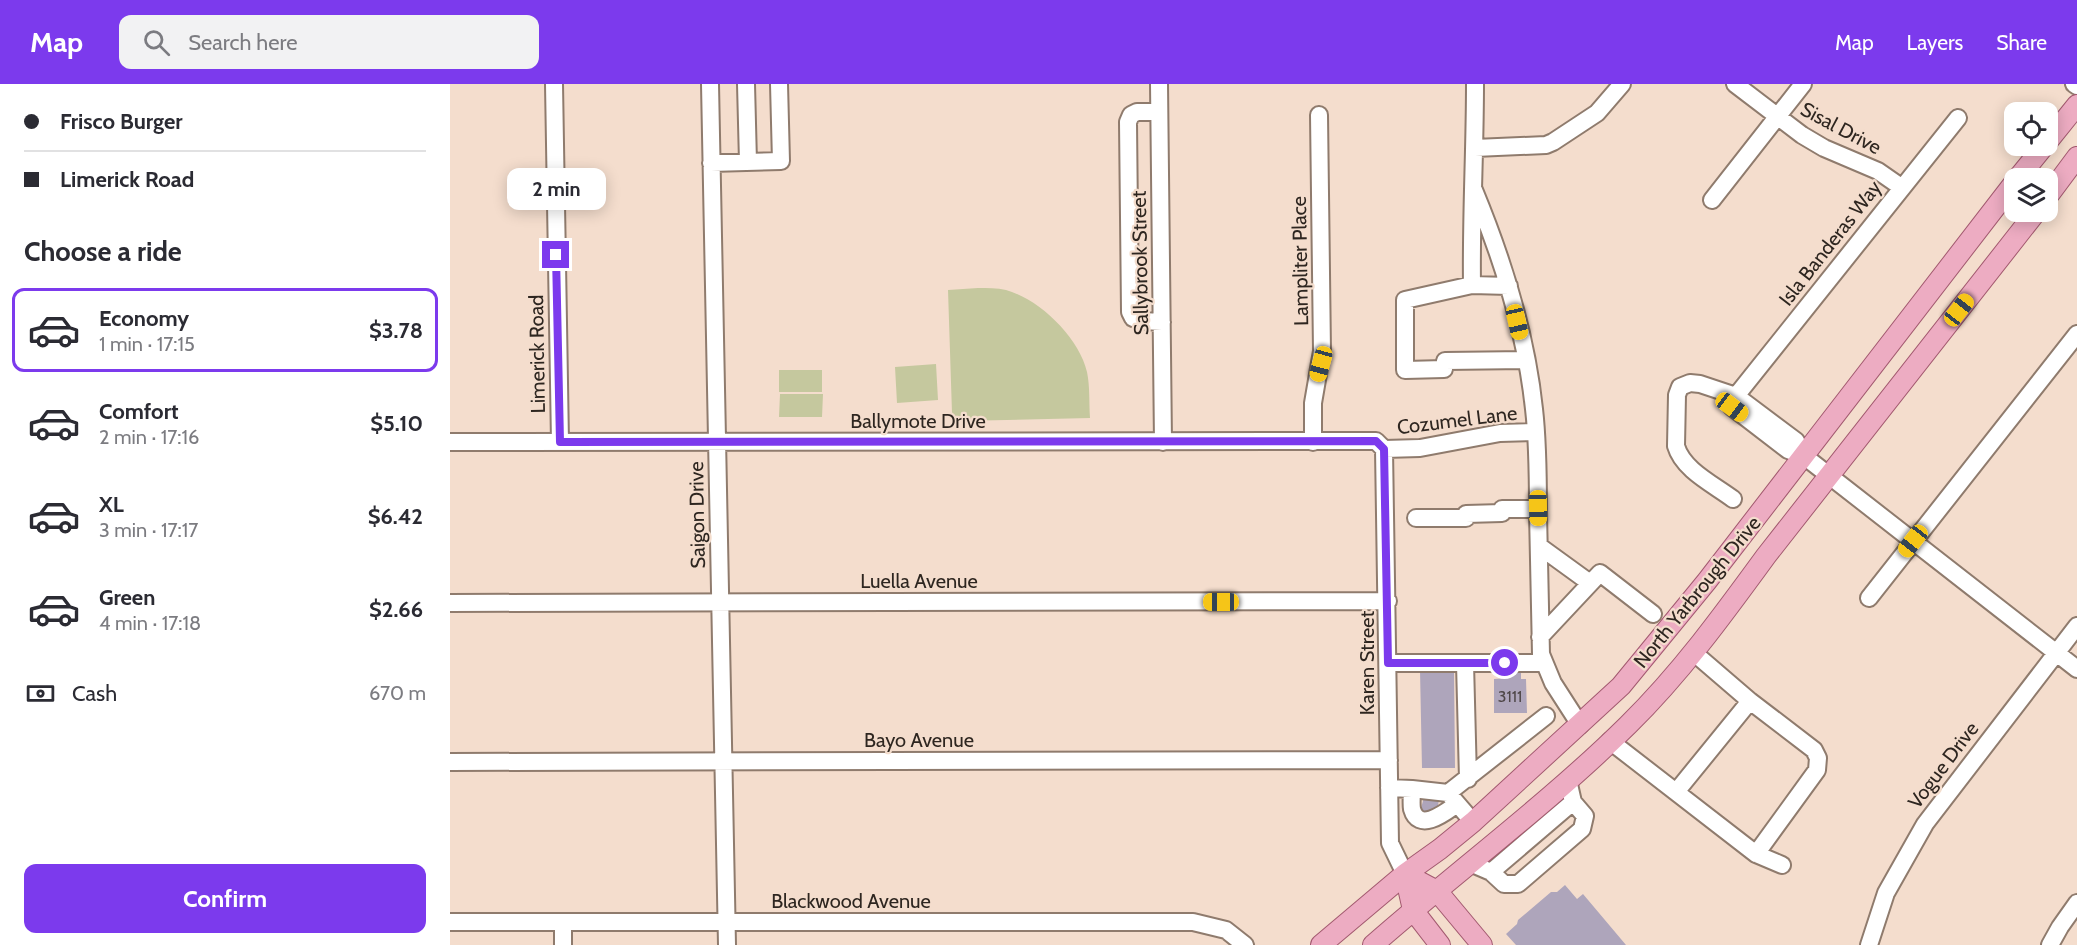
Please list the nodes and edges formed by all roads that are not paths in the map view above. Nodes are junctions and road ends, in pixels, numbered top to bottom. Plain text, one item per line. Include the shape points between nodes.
1 (554, 84) edge
2 (710, 84) edge
3 (746, 84) edge
4 (779, 84) edge
5 (1159, 84) edge
6 (1474, 84) edge
7 (1622, 84) edge
8 (1735, 84) edge
9 (1803, 84) edge
10 (2077, 105) edge
11 (1159, 112) junction
12 (1319, 115) dead end
13 (1777, 117) junction
14 (1958, 118) dead end
15 (2058, 129) edge
16 (1475, 148) junction
17 (2036, 156) edge
18 (2077, 157) edge
19 (748, 162) junction
20 (711, 163) junction
21 (2026, 168) edge
22 (2058, 183) edge
23 (1901, 187) junction
24 (1474, 190) junction
25 (2004, 196) edge
26 (1712, 200) dead end
27 (2028, 222) edge
28 (1472, 285) junction
29 (1509, 286) junction
30 (1162, 322) junction
31 (2077, 334) edge
32 (1526, 360) junction
33 (1736, 396) junction
34 (1536, 432) junction
35 (450, 442) edge
36 (560, 442) junction
37 (717, 442) junction
38 (1163, 442) junction
39 (1313, 442) junction
40 (1384, 449) junction
41 (1804, 456) junction
42 (1829, 475) junction
43 (1733, 499) dead end
44 (1538, 508) junction
45 (1416, 518) dead end
46 (1913, 541) junction
47 (1539, 546) junction
48 (1590, 583) junction
49 (1869, 598) dead end
50 (1388, 601) junction
51 (450, 603) edge
52 (720, 603) junction
53 (1653, 614) dead end
54 (2077, 626) edge
55 (1540, 636) junction
56 (1693, 652) junction
57 (2056, 653) junction
58 (1388, 663) junction
59 (1466, 663) junction
60 (1544, 663) junction
61 (2077, 669) edge
62 (1749, 702) junction
63 (1546, 716) dead end
64 (1580, 725) junction
65 (1610, 741) junction
66 (1389, 760) junction
67 (723, 761) junction
68 (450, 762) edge
69 (1468, 778) junction
70 (1568, 780) junction
71 (1389, 788) junction
72 (1412, 789) junction
73 (1676, 792) junction
74 (1453, 799) junction
75 (1574, 802) junction
76 (1473, 822) junction
77 (1755, 854) junction
78 (1470, 863) junction
79 (1782, 865) dead end
80 (1491, 872) junction
81 (1405, 874) junction
82 (1437, 891) junction
83 (2077, 903) edge
84 (1413, 910) junction
85 (450, 922) edge
86 (563, 922) junction
87 (727, 922) junction
88 (563, 945) edge
89 (727, 945) edge
90 (1245, 945) edge
91 (1321, 945) edge
92 (1373, 945) edge
93 (1440, 945) edge
94 (1482, 945) edge
95 (1869, 945) edge
96 (2050, 945) edge

1 - 36 street, Limerick Road
2 - 20 street, Saigon Drive
3 - 19 street
4 - 19 street via 781,161
5 - 11 street, Sallybrook Street
6 - 16 street
7 - 16 street via 1597,113 1553,142
8 - 13 street, Sisal Drive
9 - 13 street
10 - 15 main road
11 - 30 street, Sallybrook Street
11 - 30 street via 1137,112 1128,122 1130,312 1142,321
12 - 39 street, Lampliter Place via 1322,351 1312,403
13 - 23 street, Sisal Drive via 1802,135 1878,171
13 - 26 street
14 - 23 street, Isla Banderas Way
16 - 24 street
17 - 21 main road
18 - 22 main road
19 - 20 street
20 - 37 street, Saigon Drive
23 - 33 street, Isla Banderas Way
24 - 28 street
24 - 29 street
25 - 41 main road, North Yarbrough Drive
27 - 42 main road, North Yarbrough Drive
28 - 29 street
28 - 32 street via 1405,300 1405,370 1444,369 1445,361
29 - 32 street
30 - 38 street, Sallybrook Street
31 - 46 street
32 - 34 street
33 - 41 street via 1796,441
33 - 43 street via 1690,383 1680,387 1677,395 1676,446 1681,458
34 - 40 street, Cozumel Lane via 1500,433 1420,448
34 - 44 street
35 - 36 street, Ballymote Drive
36 - 37 street, Ballymote Drive
37 - 38 street, Ballymote Drive
37 - 52 street, Saigon Drive
38 - 39 street, Ballymote Drive
39 - 40 street, Ballymote Drive via 1376,441
40 - 50 street, Karen Street
41 - 42 street
41 - 64 main road, North Yarbrough Drive via 1652,649
42 - 46 street
42 - 56 main road, North Yarbrough Drive
44 - 45 street via 1502,508 1502,513 1466,514 1466,518
44 - 47 street
46 - 49 street
46 - 57 street
47 - 48 street
47 - 55 street
48 - 53 street via 1600,573
48 - 55 street
50 - 52 street, Luella Avenue
50 - 58 street, Karen Street
51 - 52 street, Luella Avenue
52 - 67 street, Saigon Drive
54 - 57 street, Vogue Drive
55 - 60 street
56 - 62 street
56 - 65 main road, North Yarbrough Drive
57 - 61 street
57 - 95 street, Vogue Drive via 1925,824 1886,893
58 - 59 street
58 - 66 street, Karen Street
59 - 60 street
59 - 69 street
60 - 64 street
62 - 73 street
62 - 77 street via 1814,750 1818,758 1817,770
63 - 69 street
64 - 76 main road, North Yarbrough Drive
65 - 70 main road, North Yarbrough Drive
65 - 73 street
66 - 67 street, Bayo Avenue
66 - 71 street, Karen Street
67 - 68 street, Bayo Avenue
67 - 87 street, Saigon Drive
69 - 74 street
70 - 75 street
70 - 78 main road, North Yarbrough Drive
71 - 72 street
71 - 81 street, Karen Street via 1390,843
72 - 74 street
72 - 74 street via 1412,811 1428,821 1438,818
73 - 77 street
74 - 76 street
75 - 80 street
75 - 80 street via 1585,816 1582,829 1518,884 1504,884
76 - 81 main road, North Yarbrough Drive
77 - 79 street
78 - 80 street
78 - 82 main road, North Yarbrough Drive
81 - 82 main road
81 - 84 main road
81 - 91 main road, North Yarbrough Drive
82 - 84 main road, North Yarbrough Drive
82 - 94 main road
83 - 96 street
84 - 92 main road, North Yarbrough Drive
84 - 93 main road
85 - 86 street, Blackwood Avenue
86 - 87 street, Blackwood Avenue
86 - 88 street
87 - 89 street, Saigon Drive
87 - 90 street, Blackwood Avenue via 1193,922 1226,930

